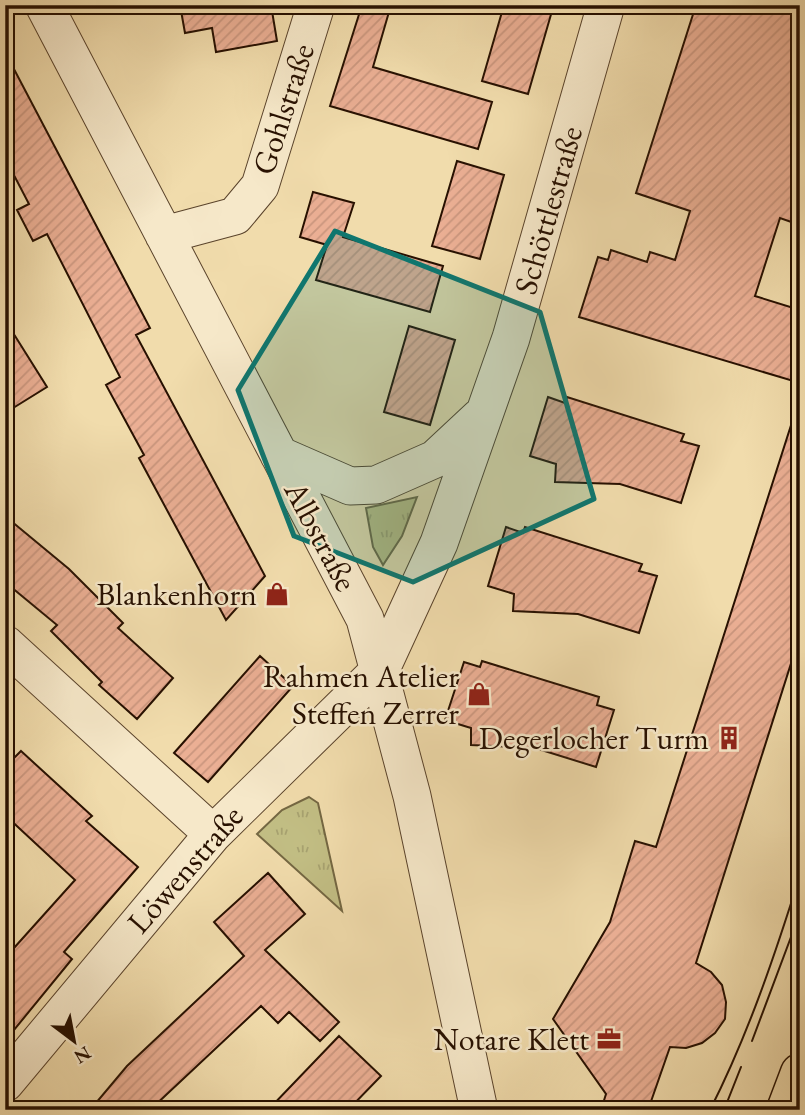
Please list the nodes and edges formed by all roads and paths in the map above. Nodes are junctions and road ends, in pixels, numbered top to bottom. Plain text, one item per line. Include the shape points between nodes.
1 (44, 5) edge
2 (316, 5) edge
3 (606, 5) edge
4 (164, 235) junction
5 (485, 413) junction
6 (279, 455) junction
7 (5, 644) edge
8 (380, 669) junction
9 (213, 834) junction
10 (800, 1073) edge
11 (5, 1083) edge
12 (479, 1110) edge
13 (786, 1110) edge

1 - 4 street, Albstraße
2 - 4 street, Gohlstraße via 260,186 235,216
3 - 5 street, Schöttlestraße via 511,338
4 - 6 street, Albstraße
5 - 6 street, Schöttlestraße via 435,459 376,485 350,486
5 - 8 street, Schöttlestraße via 439,542
6 - 8 street, Albstraße via 365,619
7 - 9 street
8 - 9 street, Löwenstraße
8 - 12 street, Albstraße
9 - 11 street, Löwenstraße
10 - 13 main road

